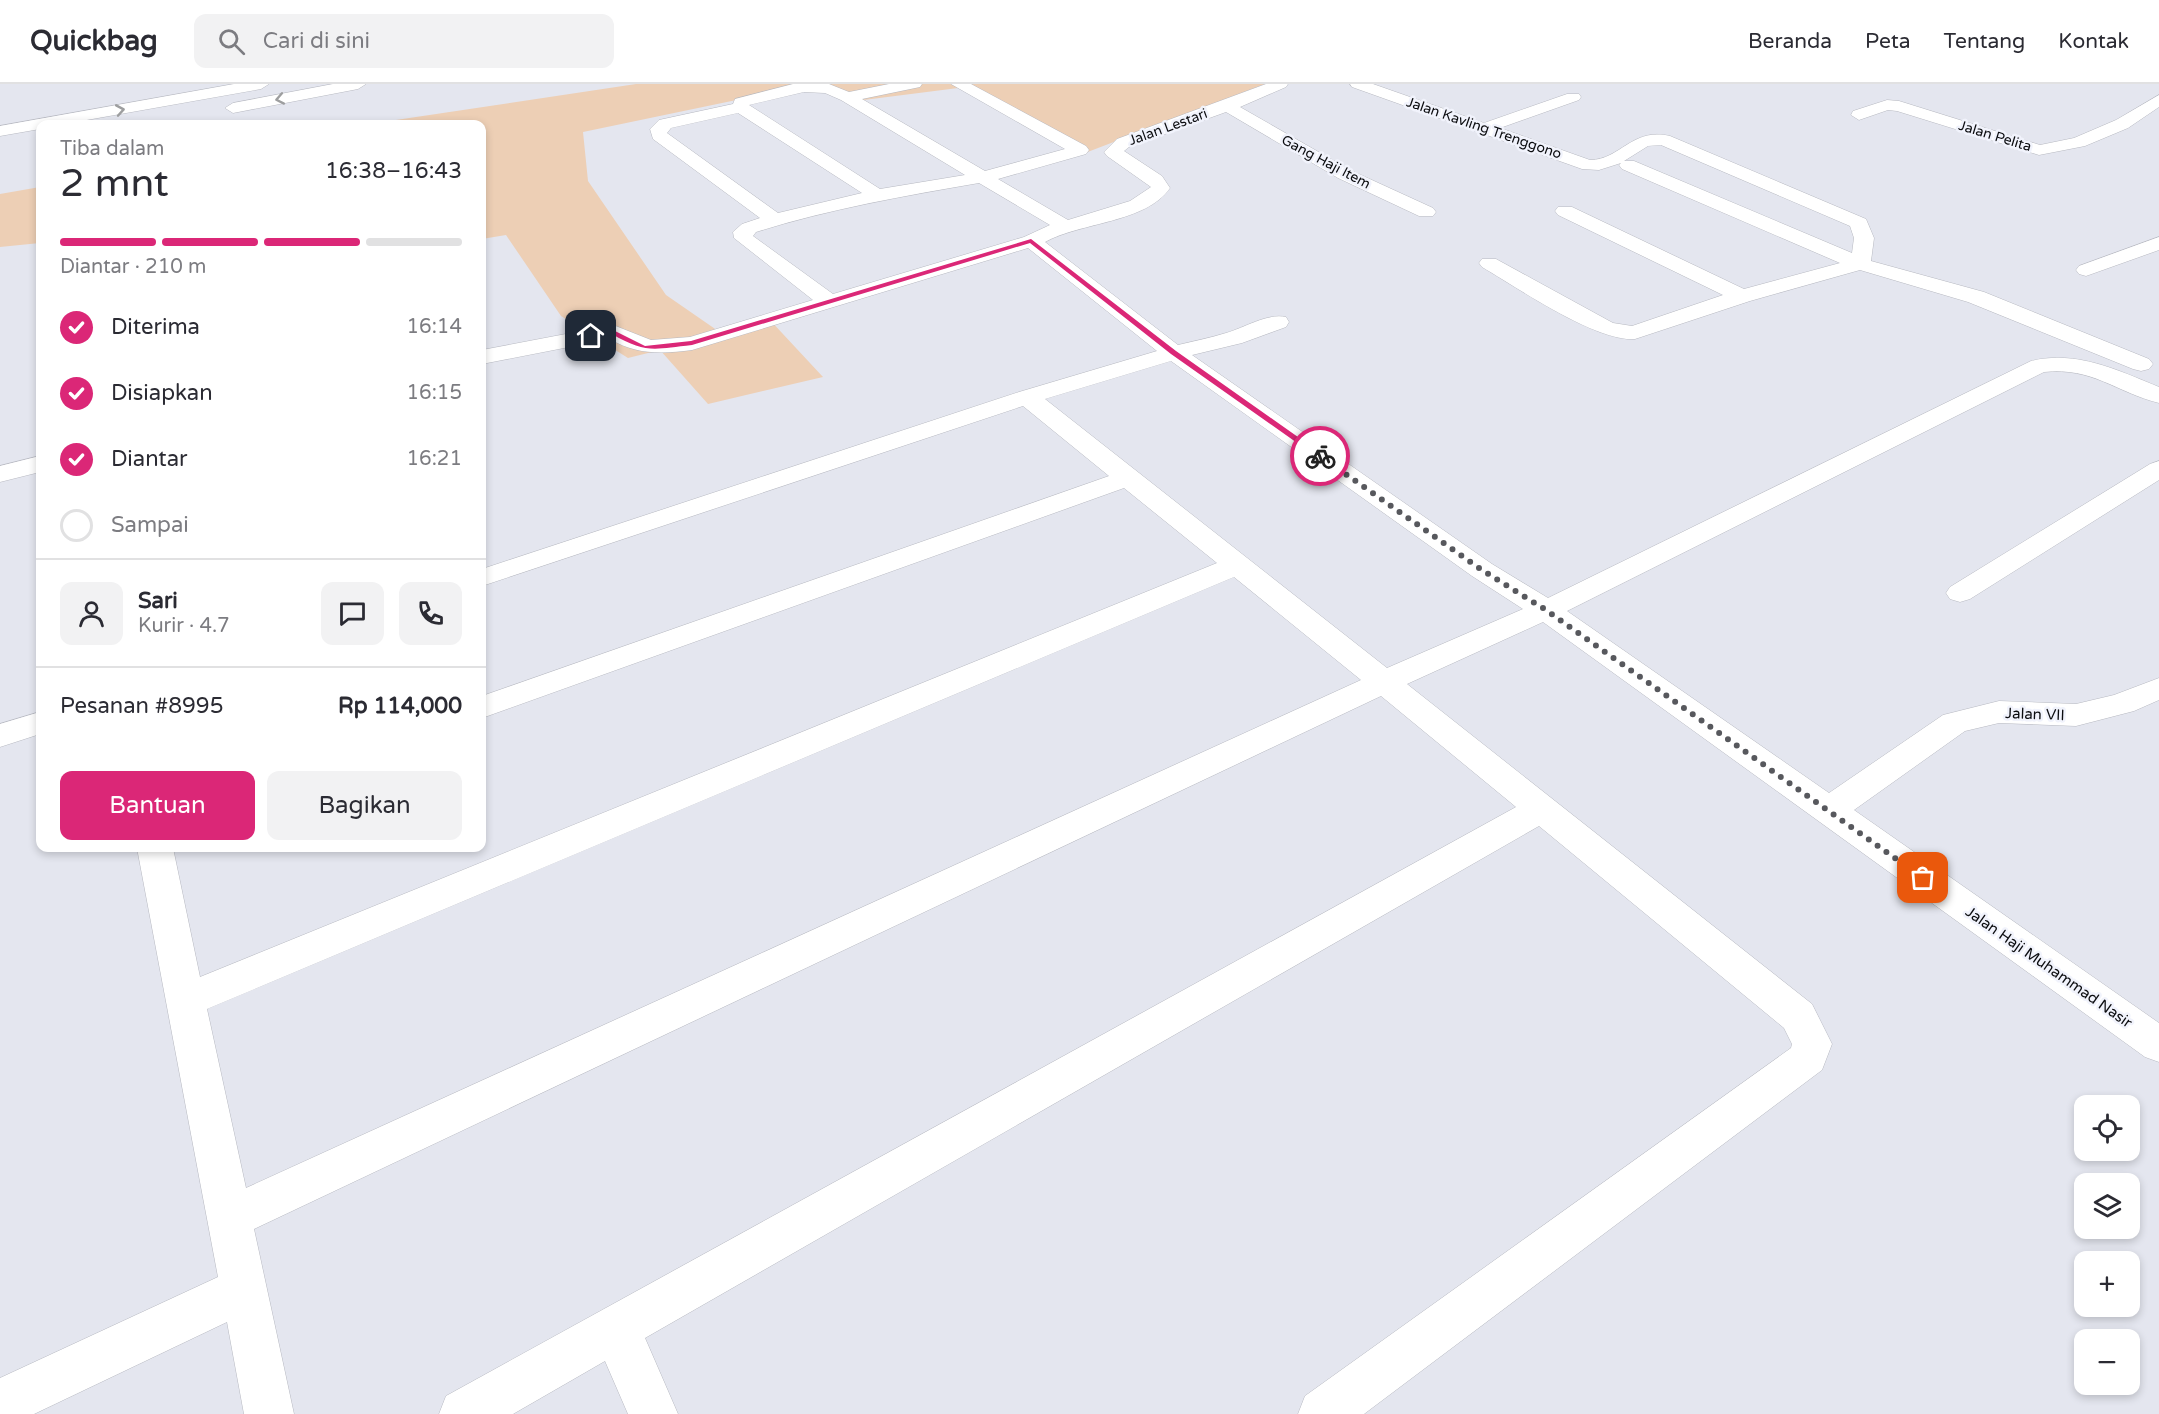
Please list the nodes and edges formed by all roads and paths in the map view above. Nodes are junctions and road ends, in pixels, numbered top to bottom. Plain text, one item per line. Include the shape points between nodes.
1 (261, 84) edge
2 (358, 84) edge
3 (914, 84) edge
4 (959, 84) edge
5 (1280, 84) edge
6 (1358, 84) edge
7 (2157, 92) edge
8 (847, 97) junction
9 (1573, 97) dead end
10 (1227, 106) junction
11 (741, 107) junction
12 (222, 110) dead end
13 (1859, 115) dead end
14 (61, 120) edge
15 (36, 125) edge
16 (1485, 128) junction
17 (0, 131) edge
18 (1628, 165) dead end
19 (983, 177) junction
20 (877, 195) junction
21 (1565, 211) dead end
22 (1426, 212) dead end
23 (775, 220) junction
24 (1065, 226) junction
25 (1031, 241) junction
26 (2159, 243) edge
27 (1490, 263) dead end
28 (1860, 264) junction
29 (2086, 270) dead end
30 (1742, 296) junction
31 (830, 302) junction
32 (1278, 322) dead end
33 (1174, 352) junction
34 (486, 356) edge
35 (2159, 371) edge
36 (2159, 396) edge
37 (1027, 397) junction
38 (36, 465) edge
39 (2159, 469) edge
40 (0, 474) edge
41 (1130, 477) junction
42 (1238, 566) junction
43 (486, 577) edge
44 (1959, 593) dead end
45 (1546, 610) junction
46 (1384, 682) junction
47 (2159, 688) edge
48 (486, 706) edge
49 (36, 724) edge
50 (0, 736) edge
51 (1542, 809) junction
52 (1828, 811) junction
53 (156, 852) edge
54 (186, 1000) junction
55 (2159, 1045) edge
56 (229, 1218) junction
57 (244, 1288) junction
58 (616, 1329) junction
59 (0, 1404) edge
60 (269, 1414) edge
61 (465, 1414) edge
62 (653, 1414) edge
63 (1323, 1414) edge

14 -> 1 main road
2 -> 12 main road
3 - 8 main road
4 - 19 main road via 1080,150
5 - 10 main road, Jalan Lestari
6 - 16 main road, Jalan Kavling Trenggono
7 - 13 main road, Jalan Pelita via 2122,124 2079,142 2040,150 1899,106 1887,105
8 - 11 main road via 814,86 741,102
8 - 19 main road
9 - 16 main road
10 - 22 main road, Gang Haji Item via 1344,174
10 - 24 main road, Jalan Lestari via 1123,143 1113,152 1156,180 1161,188 1155,196 1135,206
11 - 20 main road
11 - 23 main road via 665,124 658,129 658,135
17 -> 15 main road
16 - 28 main road, Jalan Kavling Trenggono via 1598,167 1641,141 1664,140 1859,223 1864,238
18 - 28 main road
19 - 20 main road
19 - 24 main road
20 - 23 main road
21 - 30 main road
23 - 31 main road via 749,228 743,232 744,238
24 - 25 main road, Jalan Lestari
25 - 31 main road, Jalan Lestari
25 - 33 main road, Jalan Haji Muhammad Nasir
26 - 29 main road
27 - 30 main road via 1605,328 1623,333
28 - 30 main road
28 - 35 main road via 1976,297
31 - 34 main road, Jalan Lestari via 692,343 645,348 613,332
32 - 33 main road via 1234,338
33 - 37 main road
33 - 45 main road, Jalan Haji Muhammad Nasir via 1482,570
36 - 45 main road via 2096,370 2066,363 2039,366
37 - 41 main road
37 - 43 main road
38 - 40 main road
39 - 44 main road
41 - 42 main road
41 - 48 main road
42 - 46 main road
42 - 54 main road
45 - 46 main road
45 - 52 main road, Jalan Haji Muhammad Nasir
46 - 51 main road
46 - 56 main road
47 - 52 main road, Jalan VII via 2123,703 2076,715 1999,712 1954,723
49 - 50 main road
51 - 58 main road
51 - 63 main road via 1798,1017 1812,1044 1808,1058
52 - 55 main road, Jalan Haji Muhammad Nasir
53 - 54 main road
54 - 56 main road
56 - 57 main road
57 - 59 main road
57 - 60 main road
58 - 61 main road
58 - 62 main road

